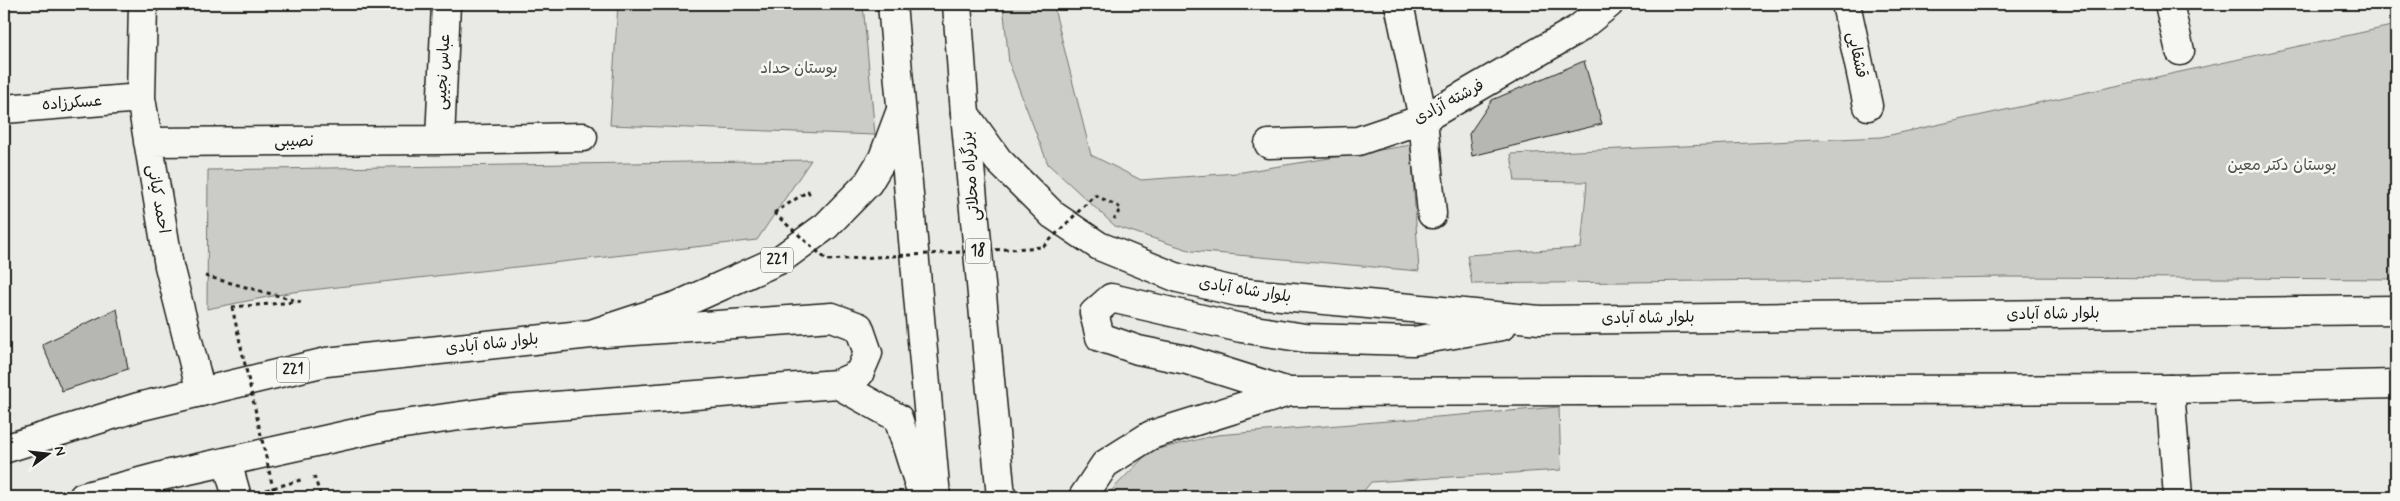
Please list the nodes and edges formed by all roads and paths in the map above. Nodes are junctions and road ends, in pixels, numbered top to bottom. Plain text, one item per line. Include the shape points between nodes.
1 (143, 4) edge
2 (446, 4) edge
3 (892, 4) edge
4 (957, 4) edge
5 (1399, 4) edge
6 (1610, 4) edge
7 (1846, 4) edge
8 (2169, 4) edge
9 (2180, 51) dead end
10 (141, 98) junction
11 (1868, 106) dead end
12 (4, 109) edge
13 (901, 110) junction
14 (965, 114) junction
15 (1423, 118) junction
16 (583, 137) dead end
17 (440, 140) junction
18 (148, 142) junction
19 (1269, 144) dead end
20 (808, 191) dead end
21 (1121, 208) dead end
22 (1432, 214) dead end
23 (169, 266) junction
24 (2396, 310) edge
25 (1540, 320) junction
26 (591, 334) junction
27 (837, 384) junction
28 (2396, 384) edge
29 (2170, 389) junction
30 (201, 392) junction
31 (1289, 392) junction
32 (4, 449) edge
33 (227, 462) junction
34 (249, 494) edge
35 (83, 497) edge
36 (275, 497) edge
37 (321, 497) edge
38 (923, 497) edge
39 (936, 497) edge
40 (1001, 497) edge
41 (1083, 497) edge
42 (2178, 497) edge

1 - 10 main road, احمد کیانی
2 - 17 main road, عباس نجیبی
3 - 13 main road
4 - 14 main road, بزرگراه محلاتی / 18
5 - 15 main road
6 - 15 main road, فرشته آزادی via 1578,29
7 - 11 main road, قشقایی
8 - 9 main road
10 - 12 main road, عسکرزاده
10 - 18 main road, احمد کیانی
13 - 26 main road, بلوار شاه آبادی / 221 via 883,158 868,183 806,243 781,259 694,299
13 - 39 main road
14 - 25 main road, بلوار شاه آبادی via 998,160 1052,215 1099,246 1178,278 1238,292
14 - 40 main road, بزرگراه محلاتی / 18
15 - 19 main road, فرشته آزادی via 1358,141
15 - 22 main road
16 - 17 main road, نصیبی
17 - 18 main road, نصیبی
18 - 23 main road, احمد کیانی
20 - 21 path, bridge via 774,213 826,260 1043,247 1095,195
23 - 30 main road, احمد کیانی
23 - 36 path, bridge via 300,302 232,307
24 - 25 main road, بلوار شاه آبادی
25 - 31 main road via 1413,341 1305,338 1233,326 1111,298 1094,313 1100,337
26 - 27 main road, 221 via 832,317 858,327 868,353 859,374
26 - 30 main road, بلوار شاه آبادی / 221 via 326,362
27 - 33 main road via 502,410 384,427
27 - 38 main road via 898,418
28 - 29 main road
29 - 31 main road
29 - 42 main road
30 - 32 main road, بلوار شاه آبادی / 221 via 138,407
31 - 41 main road via 1151,435 1105,464
33 - 34 main road
33 - 35 main road
34 - 37 path via 316,475

